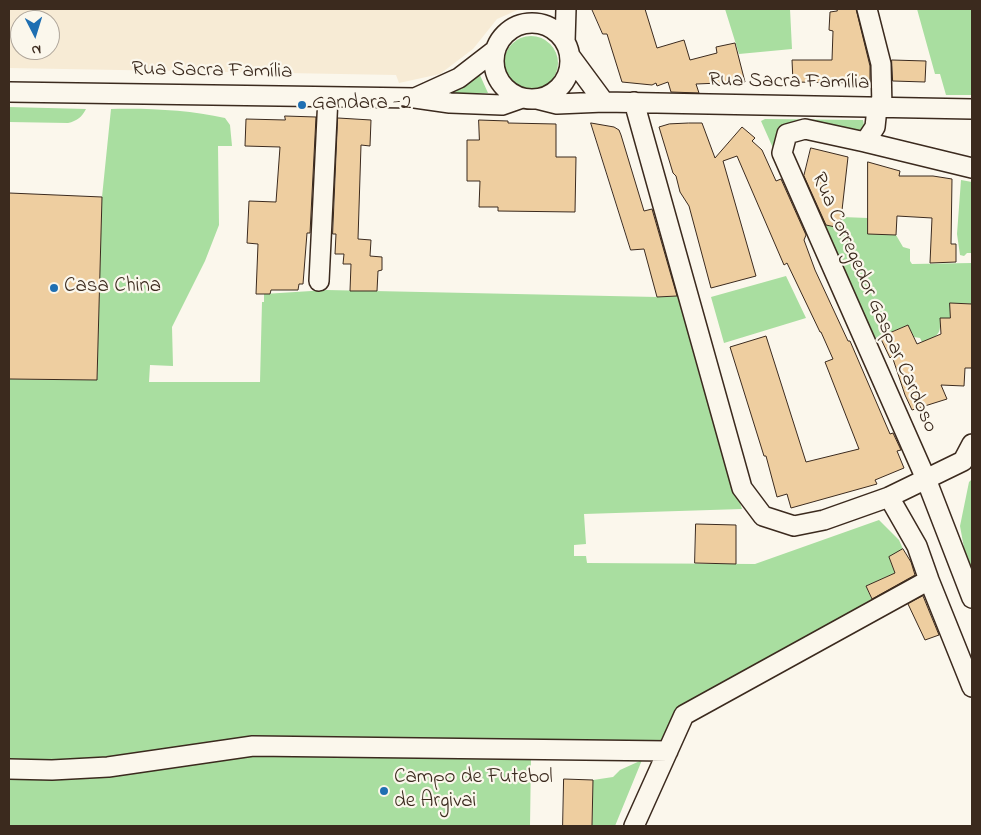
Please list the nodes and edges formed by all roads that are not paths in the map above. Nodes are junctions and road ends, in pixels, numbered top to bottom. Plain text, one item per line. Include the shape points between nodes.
1 (566, 9) edge
2 (867, 9) edge
3 (567, 49) junction
4 (494, 51) junction
5 (9, 92) edge
6 (328, 97) junction
7 (415, 98) junction
8 (529, 99) junction
9 (604, 102) junction
10 (634, 102) junction
11 (880, 108) junction
12 (972, 109) edge
13 (865, 142) junction
14 (972, 168) edge
15 (319, 281) dead end
16 (972, 444) edge
17 (926, 479) junction
18 (889, 497) junction
19 (928, 580) junction
20 (972, 598) edge
21 (972, 687) edge
22 (668, 751) junction
23 (9, 770) edge
24 (634, 826) edge

1 - 3 street
2 - 11 street via 881,64
3 - 4 street via 557,32 533,22 509,30
3 - 8 street via 570,68 562,84 548,96
3 - 9 street
4 - 7 street, Rua Sacra Família via 459,78
4 - 8 street via 493,63 502,85 511,93
5 - 6 street, Rua Sacra Família
6 - 7 street, Rua Sacra Família
6 - 15 street
7 - 8 street, Rua Sacra Família via 450,104 502,105
8 - 9 street, Rua Sacra Família via 557,104
9 - 10 street, Rua Sacra Família
10 - 11 street, Rua Sacra Família
10 - 18 street via 742,488 762,516 794,526 824,520
11 - 12 street, Rua Sacra Família
11 - 13 street via 875,128
13 - 14 street
13 - 17 street, Rua Corregedor Gaspar Cardoso via 805,129 787,134 782,153
16 - 17 street via 963,461
17 - 18 street
17 - 20 street, Rua Corregedor Gaspar Cardoso
18 - 19 street via 917,546
19 - 21 street
19 - 22 street via 684,715
22 - 23 street via 253,746 108,767
22 - 24 street

